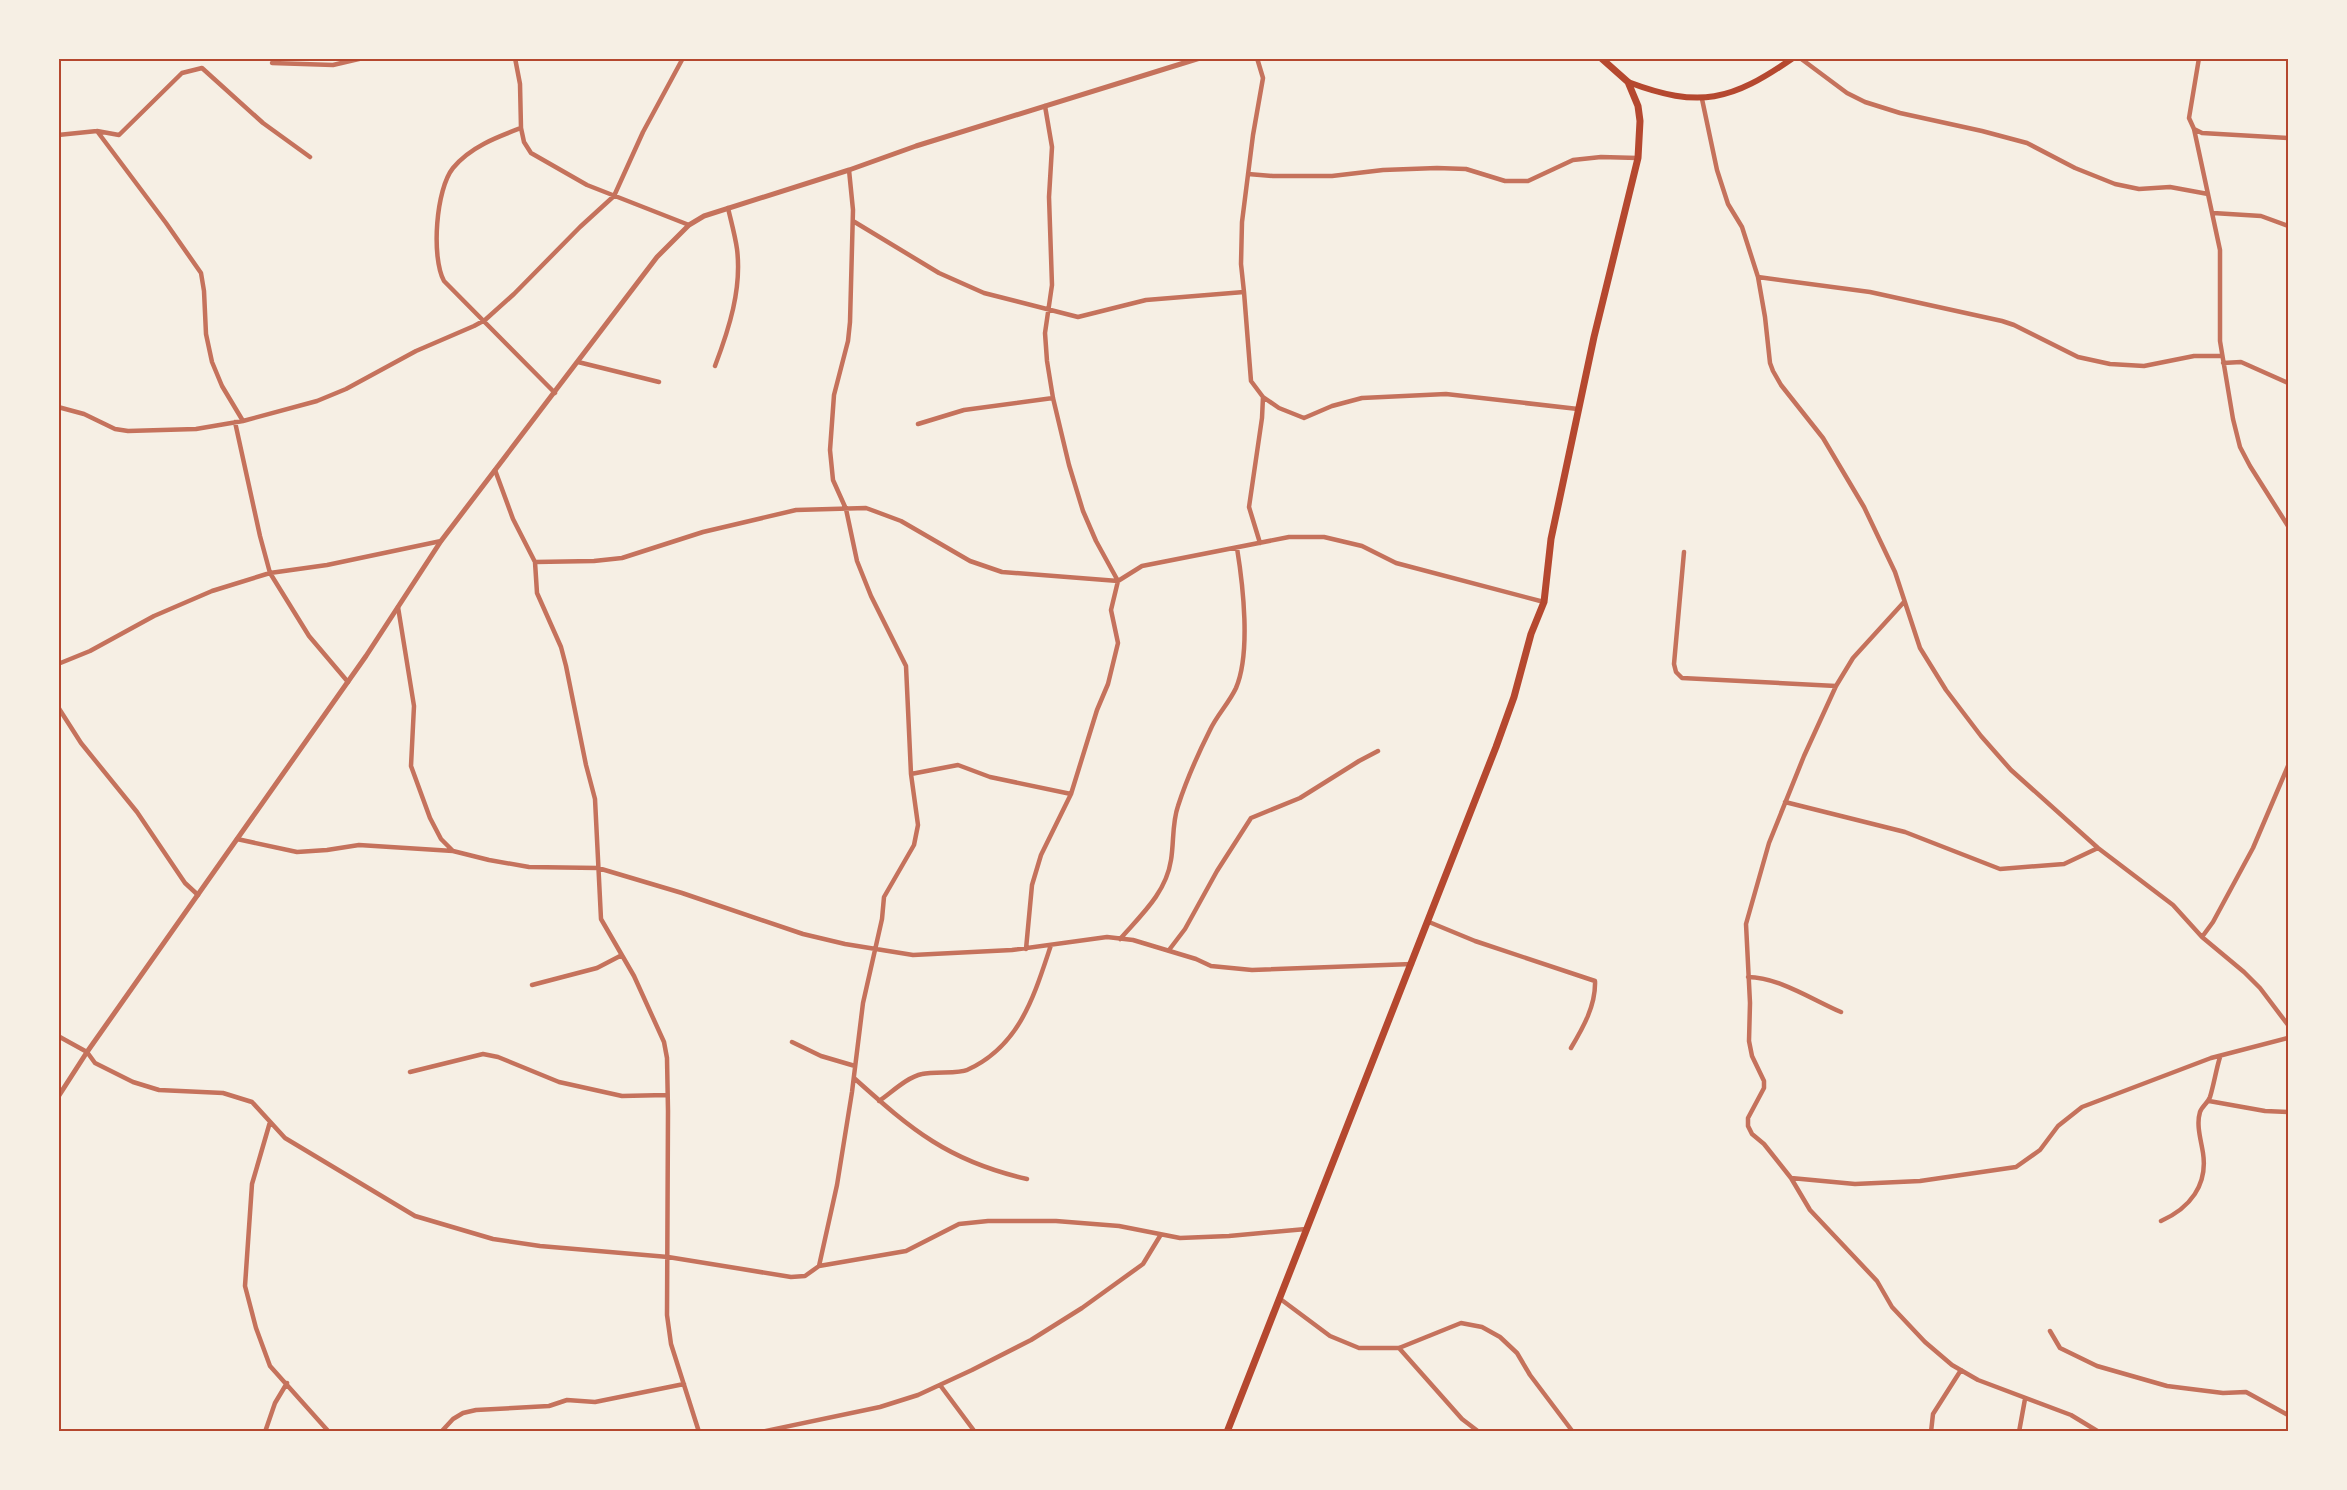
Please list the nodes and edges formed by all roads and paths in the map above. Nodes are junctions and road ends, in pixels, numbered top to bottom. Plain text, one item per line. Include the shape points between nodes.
1 (363, 58) edge
2 (515, 58) edge
3 (683, 58) edge
4 (1200, 58) edge
5 (1257, 58) edge
6 (1601, 58) edge
7 (1793, 58) edge
8 (1800, 58) edge
9 (2199, 58) edge
10 (272, 63) dead end
11 (1628, 82) junction
12 (1702, 99) junction
13 (1045, 106) junction
14 (521, 128) junction
15 (2194, 129) junction
16 (97, 131) junction
17 (58, 135) edge
18 (2289, 138) edge
19 (310, 157) dead end
20 (1638, 158) junction
21 (849, 170) junction
22 (1248, 174) junction
23 (2208, 194) junction
24 (614, 196) junction
25 (728, 208) junction
26 (2213, 213) junction
27 (853, 221) junction
28 (689, 225) junction
29 (2289, 226) edge
30 (1758, 277) junction
31 (1244, 292) junction
32 (1047, 310) junction
33 (485, 320) junction
34 (2222, 356) junction
35 (578, 362) junction
36 (2223, 363) junction
37 (715, 366) dead end
38 (659, 382) dead end
39 (2289, 383) edge
40 (555, 393) junction
41 (1263, 397) junction
42 (1053, 398) junction
43 (58, 407) edge
44 (1578, 410) junction
45 (243, 421) junction
46 (235, 422) junction
47 (918, 424) dead end
48 (495, 470) junction
49 (846, 508) junction
50 (2289, 526) edge
51 (441, 541) junction
52 (1260, 543) junction
53 (1237, 548) junction
54 (1684, 552) dead end
55 (536, 562) junction
56 (270, 573) junction
57 (1118, 581) junction
58 (1904, 602) junction
59 (1544, 603) junction
60 (398, 607) junction
61 (58, 664) edge
62 (348, 682) junction
63 (1836, 686) junction
64 (58, 707) edge
65 (1378, 751) dead end
66 (2289, 766) edge
67 (911, 774) junction
68 (1071, 794) junction
69 (1785, 802) junction
70 (237, 839) junction
71 (2098, 848) junction
72 (453, 851) junction
73 (598, 868) junction
74 (198, 895) junction
75 (1429, 922) junction
76 (2202, 937) junction
77 (1120, 939) junction
78 (1051, 945) junction
79 (874, 949) junction
80 (1026, 949) junction
81 (1169, 950) junction
82 (622, 955) junction
83 (1412, 964) junction
84 (1748, 977) junction
85 (532, 985) dead end
86 (1841, 1012) dead end
87 (2289, 1024) edge
88 (58, 1036) edge
89 (2289, 1038) edge
90 (792, 1042) dead end
91 (1571, 1048) dead end
92 (87, 1052) junction
93 (2220, 1057) junction
94 (855, 1066) junction
95 (410, 1072) dead end
96 (854, 1078) junction
97 (666, 1095) junction
98 (58, 1097) edge
99 (879, 1101) junction
100 (2209, 1101) junction
101 (2289, 1112) edge
102 (270, 1122) junction
103 (1791, 1178) junction
104 (1027, 1179) dead end
105 (2161, 1221) dead end
106 (1306, 1229) junction
107 (1160, 1236) junction
108 (668, 1257) junction
109 (819, 1266) junction
110 (1279, 1298) junction
111 (2050, 1331) dead end
112 (1398, 1348) junction
113 (1961, 1370) junction
114 (287, 1383) junction
115 (684, 1384) junction
116 (940, 1385) junction
117 (2025, 1399) junction
118 (2289, 1415) edge
119 (265, 1431) edge
120 (329, 1431) edge
121 (441, 1431) edge
122 (699, 1431) edge
123 (761, 1431) edge
124 (975, 1431) edge
125 (1227, 1431) edge
126 (1479, 1431) edge
127 (1573, 1431) edge
128 (1932, 1431) edge
129 (2019, 1431) edge
130 (2099, 1431) edge

1 - 10 street via 333,65
2 - 14 street
3 - 24 street
4 - 13 street
5 - 22 street via 1263,78
6 - 11 main road
7 - 12 main road via 1752,85
8 - 23 street via 1865,102 2027,143 2115,184
9 - 15 street via 2188,118
11 - 12 main road
11 - 20 main road via 1640,121
12 - 30 street via 1717,170
13 - 21 street
13 - 32 street via 1052,147 1052,285
14 - 24 street via 531,153 586,185
14 - 33 street via 492,138 452,168 443,193 436,237 440,272 444,281
15 - 18 street via 2202,133
15 - 23 street
16 - 17 street
16 - 19 street via 119,135 182,73 202,68 263,123
16 - 45 street via 201,273 212,362
20 - 22 street via 1573,160 1528,182 1505,182 1466,170 1437,168 1332,176
20 - 44 main road
21 - 25 street
21 - 27 street
22 - 31 street via 1242,222
23 - 26 street
24 - 28 street
24 - 33 street
25 - 28 street
25 - 37 street via 737,250 736,299
26 - 29 street via 2260,216
26 - 34 street via 2220,250
27 - 32 street via 939,273 984,293
27 - 49 street via 848,341 834,395 830,450 833,480
28 - 35 street via 657,257
30 - 34 street via 1870,292 2002,321 2078,357 2110,364 2144,366 2194,356
30 - 58 street via 1773,371 1822,438 1864,507
31 - 32 street via 1146,300 1078,317
31 - 41 street via 1251,381
32 - 42 street via 1045,333
33 - 40 street
33 - 45 street via 346,389
34 - 36 street
35 - 38 street
35 - 40 street
36 - 39 street via 2241,362
36 - 50 street via 2240,447
40 - 48 street
41 - 44 street via 1304,418 1332,405 1362,398 1446,394
41 - 52 street via 1249,507
42 - 47 street via 964,410
42 - 57 street via 1083,511
43 - 46 street via 128,431 196,429
44 - 59 main road via 1551,539
45 - 46 street
46 - 56 street
48 - 51 street
48 - 55 street via 513,519
49 - 55 street via 796,510 703,532 622,558
49 - 57 street via 867,508 901,521 970,561 1002,572
49 - 67 street via 857,561 906,666
51 - 56 street
51 - 60 street
52 - 53 street
52 - 59 street via 1289,537 1324,537 1362,546 1396,563
53 - 57 street via 1142,566
53 - 77 street via 1244,627 1237,686 1210,729 1177,808 1167,879
54 - 63 street via 1674,664 1682,678
55 - 73 street via 537,593 561,647 595,800
56 - 61 street via 212,591
56 - 62 street via 309,636
57 - 68 street via 1111,610 1118,643
58 - 63 street via 1853,658
58 - 71 street via 1920,648 1960,711 2011,770
59 - 75 main road via 1496,747
60 - 62 street
60 - 72 street via 414,706 411,766 430,818
62 - 70 street
63 - 69 street
64 - 74 street via 81,743 137,812 184,883
65 - 81 street via 1300,798 1251,818
66 - 76 street via 2253,848
67 - 68 street via 958,765 990,777
67 - 79 street via 918,825 914,845 884,897
68 - 80 street via 1041,855 1032,885
69 - 71 street via 1905,832 2000,869 2064,864
69 - 84 street via 1746,924
70 - 72 street via 297,852 359,845
70 - 74 street
71 - 76 street via 2158,892
72 - 73 street via 529,867
73 - 79 street via 803,934
73 - 82 street via 601,919
74 - 92 street
75 - 83 main road
75 - 91 street via 1594,981 1596,994
76 - 87 street via 2244,972
77 - 78 street
77 - 81 street
78 - 80 street
78 - 99 street via 1034,997 1012,1037 996,1052 965,1072 919,1074
79 - 80 street via 913,955
79 - 94 street
81 - 83 street via 1211,966 1252,970
82 - 85 street via 597,968
82 - 97 street via 664,1042
83 - 106 main road
84 - 86 street via 1761,977
84 - 103 street via 1749,1041 1764,1088 1748,1118 1748,1126
88 - 92 street
89 - 93 street
90 - 94 street
92 - 98 street
92 - 102 street via 95,1063 159,1090 234,1095 252,1102
93 - 100 street
93 - 103 street via 2082,1107 2058,1126 2040,1150 2016,1167 1920,1181 1866,1184
94 - 96 street
95 - 97 street via 483,1054 559,1082 621,1096
96 - 99 street
96 - 109 street
97 - 108 street
99 - 104 street via 922,1136 953,1154
100 - 101 street
100 - 105 street via 2200,1111 2199,1121 2204,1178 2187,1205
102 - 108 street via 285,1138 415,1216 493,1239
102 - 114 street via 252,1184 245,1286 270,1366
103 - 113 street via 1810,1210 1877,1281 1892,1307 1924,1342
106 - 107 street via 1229,1236
106 - 110 main road
107 - 109 street via 1119,1226 988,1221 958,1224 906,1251
107 - 116 street via 1143,1264 1082,1308 1031,1340
108 - 109 street via 791,1277 805,1276
108 - 115 street via 667,1315 671,1344
110 - 112 street via 1348,1345
110 - 125 main road
111 - 118 street via 2060,1348 2097,1366 2167,1386 2246,1392
112 - 126 street via 1462,1419
112 - 127 street via 1461,1323 1482,1327 1516,1353
113 - 117 street
113 - 128 street via 1933,1414
114 - 119 street
114 - 120 street
115 - 121 street via 595,1402 567,1400 549,1406 476,1410 463,1413
115 - 122 street
116 - 123 street via 880,1407
116 - 124 street
117 - 129 street
117 - 130 street via 2071,1415

